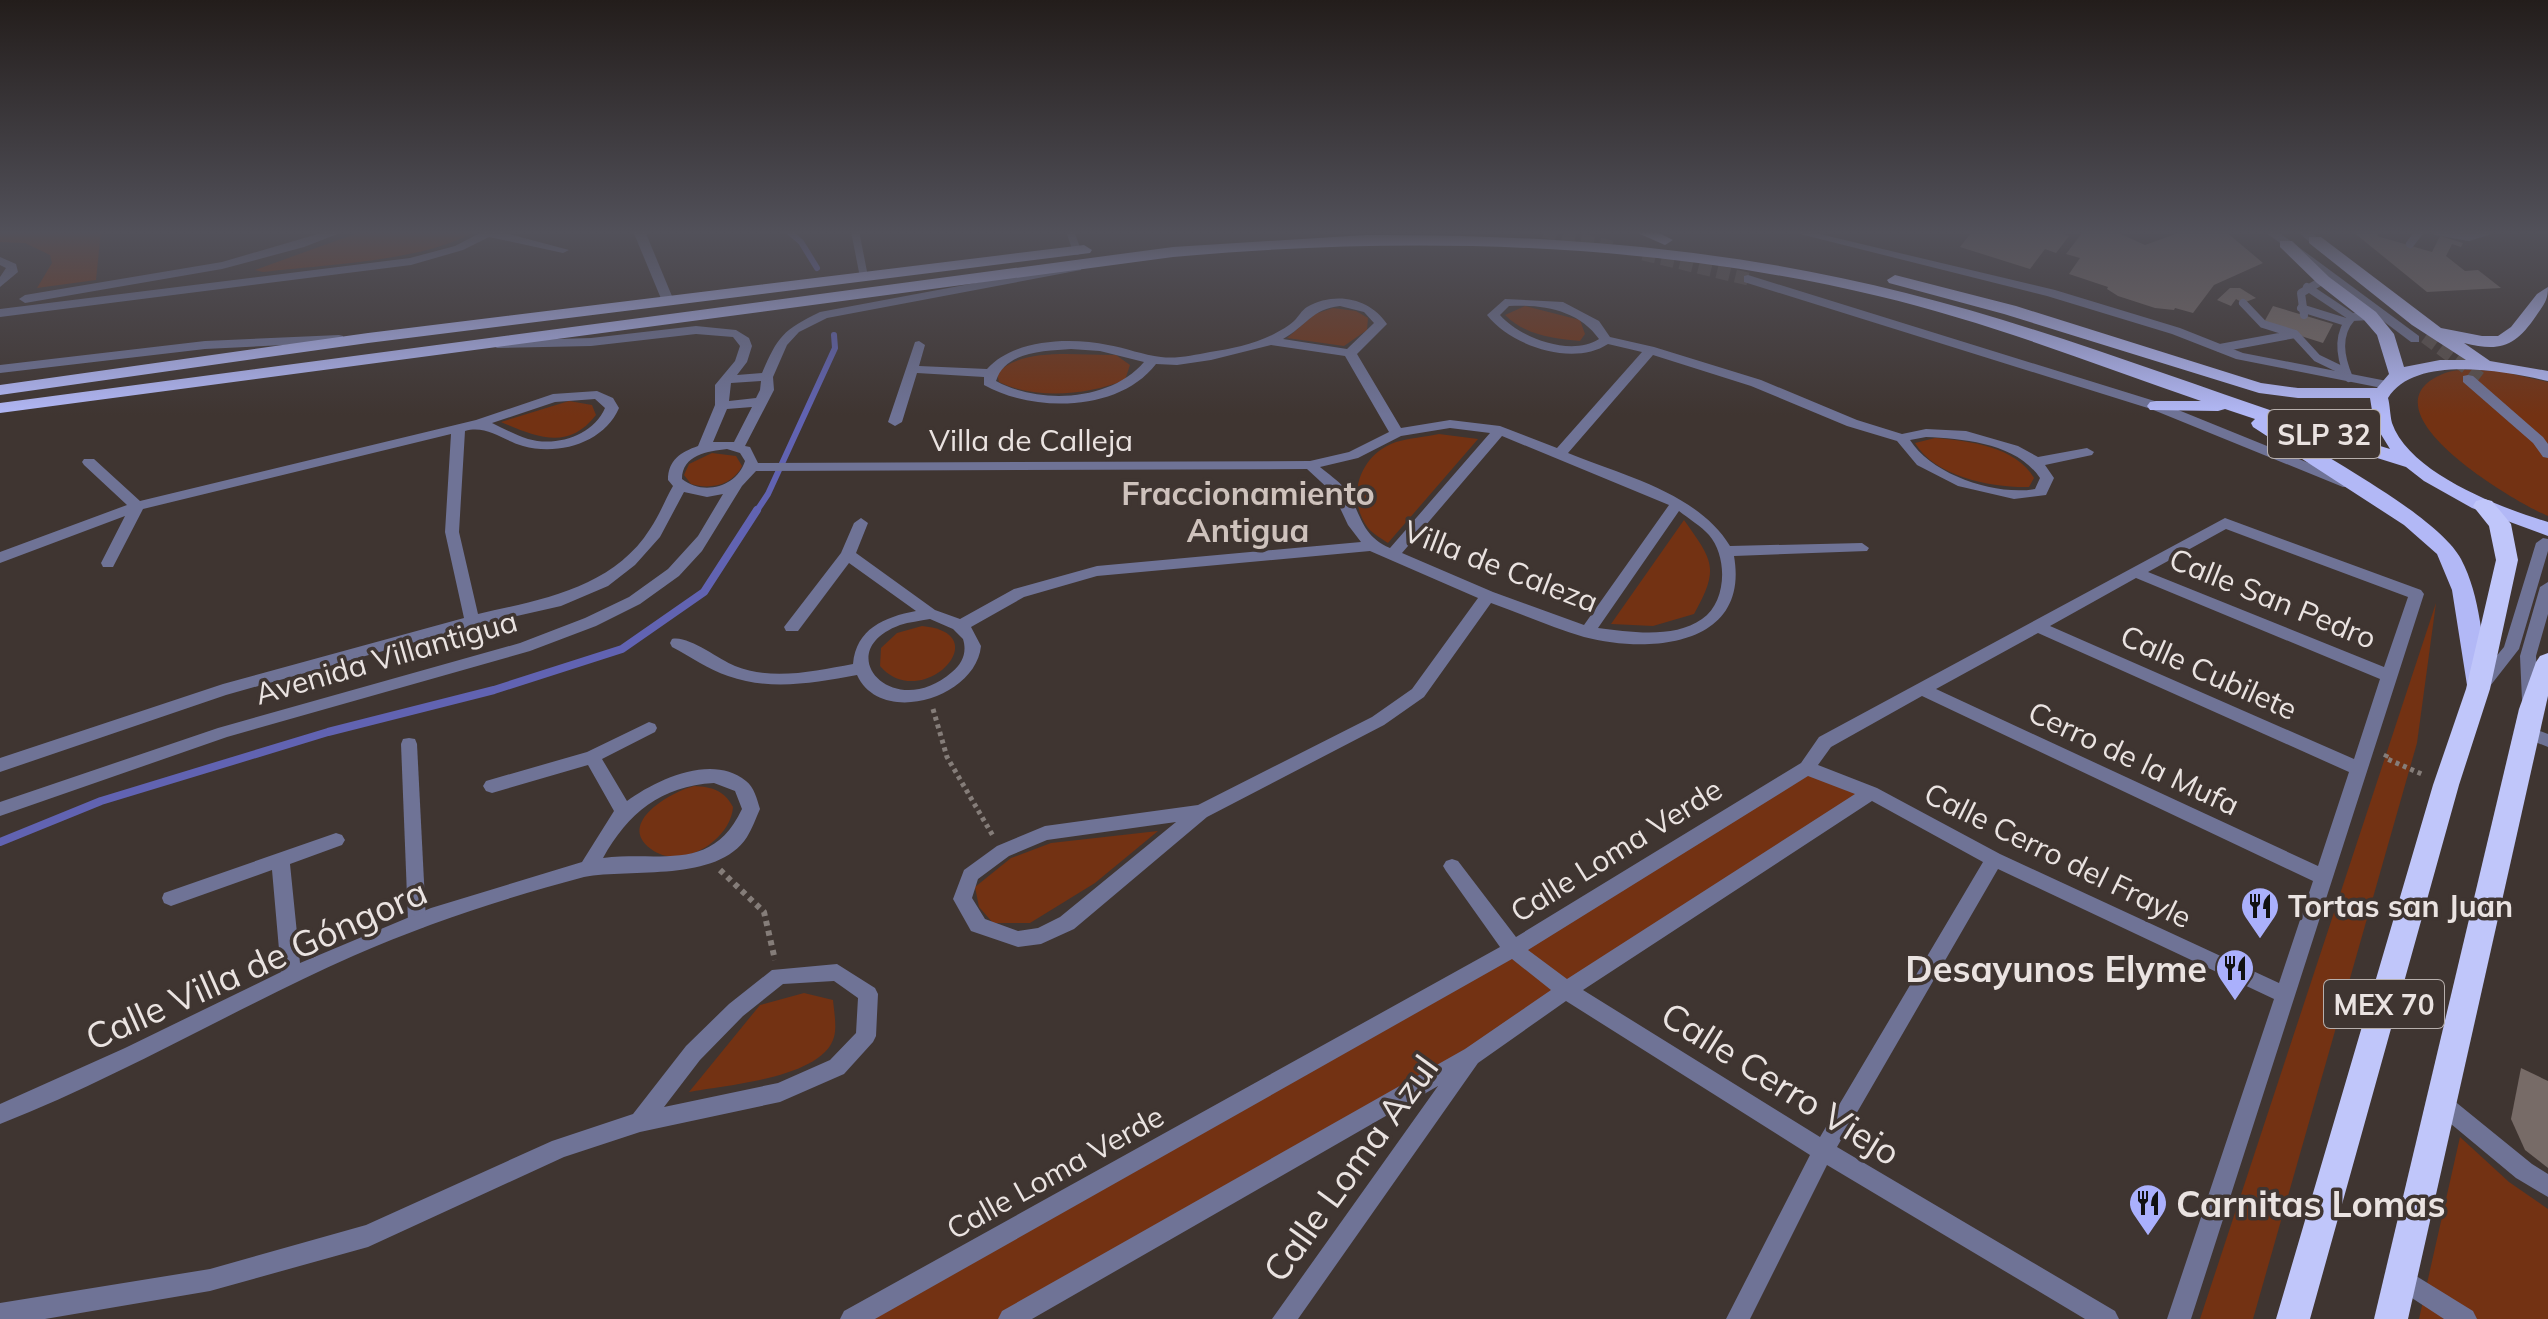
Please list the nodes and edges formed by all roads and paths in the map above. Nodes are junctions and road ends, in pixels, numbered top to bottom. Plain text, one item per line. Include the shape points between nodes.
1 (2548, 292) edge
2 (64, 293) edge
3 (165, 293) edge
4 (665, 293) edge
5 (737, 293) edge
6 (879, 293) edge
7 (951, 293) edge
8 (1792, 293) edge
9 (1885, 293) edge
10 (1945, 293) edge
11 (2049, 293) edge
12 (2302, 293) edge
13 (2324, 293) edge
14 (2331, 293) edge
15 (2359, 293) edge
16 (2371, 293) edge
17 (2374, 293) edge
18 (668, 301) junction
19 (0, 303) edge
20 (2243, 303) dead end
21 (0, 313) edge
22 (2370, 316) junction
23 (2349, 320) junction
24 (2419, 332) junction
25 (2295, 334) junction
26 (368, 338) junction
27 (1606, 340) junction
28 (1269, 341) junction
29 (483, 345) junction
30 (919, 345) dead end
31 (2220, 348) junction
32 (1650, 350) junction
33 (1350, 353) junction
34 (2548, 356) edge
35 (1151, 362) junction
36 (0, 369) edge
37 (911, 369) junction
38 (2483, 372) junction
39 (989, 373) junction
40 (2347, 375) junction
41 (2548, 376) edge
42 (767, 377) junction
43 (727, 379) junction
44 (2389, 385) junction
45 (0, 390) edge
46 (760, 402) junction
47 (722, 405) junction
48 (2233, 405) junction
49 (2156, 406) junction
50 (0, 408) edge
51 (895, 422) dead end
52 (480, 423) junction
53 (458, 428) junction
54 (1500, 430) junction
55 (1397, 433) junction
56 (2548, 436) edge
57 (1902, 438) junction
58 (738, 447) junction
59 (704, 448) junction
60 (2087, 452) dead end
61 (1559, 454) junction
62 (2548, 454) edge
63 (89, 462) dead end
64 (2036, 462) junction
65 (2415, 463) junction
66 (1310, 465) junction
67 (759, 467) junction
68 (736, 484) junction
69 (680, 486) junction
70 (2376, 495) junction
71 (1678, 503) junction
72 (137, 506) junction
73 (2484, 506) junction
74 (861, 523) dead end
75 (2545, 536) edge
76 (1372, 546) junction
77 (1862, 548) dead end
78 (1726, 551) junction
79 (848, 555) junction
80 (1391, 556) junction
81 (0, 558) edge
82 (108, 563) dead end
83 (2135, 572) junction
84 (2548, 587) edge
85 (1488, 596) junction
86 (930, 614) junction
87 (472, 621) junction
88 (961, 625) junction
89 (2037, 626) junction
90 (792, 627) dead end
91 (1587, 632) junction
92 (678, 643) dead end
93 (2547, 665) edge
94 (859, 669) junction
95 (2389, 676) junction
96 (1921, 689) junction
97 (2478, 689) junction
98 (928, 692) junction
99 (649, 728) dead end
100 (2535, 728) edge
101 (2371, 729) junction
102 (409, 744) dead end
103 (592, 757) junction
104 (0, 765) edge
105 (1807, 768) junction
106 (2358, 768) junction
107 (2446, 785) junction
108 (492, 786) dead end
109 (1871, 793) junction
110 (0, 809) edge
111 (624, 812) junction
112 (1201, 812) junction
113 (336, 840) dead end
114 (1003, 851) junction
115 (707, 858) junction
116 (280, 859) junction
117 (1994, 859) junction
118 (1452, 866) dead end
119 (588, 868) junction
120 (2323, 877) junction
121 (171, 898) dead end
122 (417, 921) junction
123 (1513, 949) junction
124 (291, 974) junction
125 (779, 976) junction
126 (1566, 990) junction
127 (2284, 995) junction
128 (1472, 1056) junction
129 (2440, 1102) junction
130 (0, 1114) edge
131 (640, 1122) junction
132 (1823, 1151) junction
133 (2548, 1186) edge
134 (2400, 1277) junction
135 (0, 1315) edge
136 (852, 1319) edge
137 (1010, 1319) edge
138 (1284, 1319) edge
139 (1738, 1319) edge
140 (2107, 1319) edge
141 (2179, 1319) edge
142 (2293, 1319) edge
143 (2391, 1319) edge
144 (2465, 1319) edge

1 - 24 highway via 2530,308 2516,333 2505,339
2 - 19 street
3 - 21 street
4 - 18 street
5 - 18 highway
6 - 29 highway, SLP 32
7 - 42 street via 824,315 795,329 781,344
8 - 49 street
9 - 48 highway, SLP 32 via 2060,343
10 - 44 highway, SLP 32 via 2259,388 2298,393
11 - 31 street
12 - 23 lane via 2302,312
13 - 23 lane
14 - 22 highway
15 - 24 street
16 - 24 street
17 - 24 highway
18 - 26 highway
20 - 25 lane via 2263,324
22 - 23 lane
22 - 44 highway via 2385,334
23 - 40 lane via 2343,327 2341,359
24 - 38 highway
25 - 31 lane
25 - 40 lane via 2306,353
26 - 36 street via 205,345
26 - 45 highway
27 - 27 street via 1578,350 1537,343 1509,332 1493,315 1505,303 1563,306 1595,324
27 - 32 street
28 - 33 street
28 - 33 street via 1309,311 1349,302 1366,308 1381,324
28 - 35 street
29 - 43 street via 727,332 741,337 746,346
29 - 50 highway, SLP 32
30 - 37 street
31 - 40 street via 2300,370
32 - 57 street
32 - 61 street
33 - 55 street
34 - 38 highway
35 - 39 street via 1097,346 1063,346 1011,355
35 - 39 street via 1115,391 1087,396 1020,396 998,390 989,382
37 - 39 street
37 - 51 street
38 - 41 highway
38 - 44 highway via 2451,363 2421,367
38 - 56 street
38 - 62 street
40 - 44 street
42 - 43 street
42 - 46 street
43 - 47 street via 720,391
44 - 65 highway via 2378,408 2383,425
46 - 47 street
46 - 58 street
47 - 59 street
48 - 49 highway
48 - 65 highway, SLP 32
48 - 70 highway
49 - 70 street
52 - 52 street via 577,394 597,395 612,408 601,428 578,440 555,443 529,444
52 - 53 street
53 - 72 street
53 - 87 street via 452,532
54 - 55 street via 1450,424
54 - 61 street
54 - 80 street
55 - 66 street via 1353,455
57 - 64 street via 1966,435
57 - 64 street via 1922,462 2004,494 2041,492 2047,478
58 - 59 street
58 - 67 street
59 - 69 street, Avenida Villantigua via 676,466
60 - 64 street
61 - 71 street
63 - 72 street
65 - 73 highway
66 - 67 street, Villa de Calleja
66 - 76 street, Villa de Caleza via 1339,491
67 - 68 street, Avenida Villantigua
68 - 69 street via 705,492
68 - 110 street, Avenida Villantigua via 688,559 623,607 572,630 224,732
69 - 87 street, Avenida Villantigua via 655,534 603,582 556,602
70 - 97 highway via 2433,538 2451,559
71 - 78 street via 1714,531
71 - 91 street
72 - 81 street
72 - 82 street
73 - 75 highway
73 - 97 highway, MEX 70 via 2500,524 2507,560
74 - 79 street
75 - 97 street via 2511,649
76 - 80 street, Villa de Caleza
76 - 88 street via 1097,571 1019,593
77 - 78 street
78 - 91 street, Villa de Caleza via 1730,575 1725,602 1708,623 1676,635 1637,638
79 - 86 street
79 - 90 street
80 - 85 street, Villa de Caleza
83 - 89 street, Calle Loma Verde
83 - 95 street, Calle San Pedro
83 - 95 street, Calle Loma Verde via 2225,523 2416,594
84 - 100 street via 2528,656
85 - 91 street, Villa de Caleza
85 - 112 street via 1418,693 1378,721
86 - 88 street
86 - 94 street via 902,618 876,630 865,642
87 - 104 street, Avenida Villantigua via 223,690
88 - 98 street via 974,647 971,660 949,683
89 - 96 street, Calle Loma Verde
89 - 106 street, Calle Cubilete
92 - 94 street via 734,672 767,679
93 - 100 highway, MEX 70
94 - 98 street via 878,690 895,695
95 - 101 street
96 - 105 street, Calle Loma Verde via 1825,742
96 - 120 street, Cerro de la Mufa
97 - 107 highway, MEX 70
98 - 114 path via 947,757
99 - 103 street
100 - 129 highway, MEX 70
101 - 106 street
101 - 107 path via 2393,738 2385,758
102 - 122 street
103 - 108 street
103 - 111 street
105 - 109 street, Calle Cerro del Frayle
105 - 123 street, Calle Loma Verde
106 - 120 street
107 - 142 highway, MEX 70
109 - 117 street, Calle Cerro del Frayle
109 - 126 street
111 - 115 street, Calle Villa de Góngora via 683,782 717,774 742,787 751,809 746,828 731,845
111 - 119 street, Calle Villa de Góngora
112 - 114 street via 1045,833
112 - 114 street via 1067,923 1041,936 1018,939 978,925 962,899 970,875
113 - 116 street
115 - 119 street, Calle Villa de Góngora
115 - 125 path via 764,912
116 - 121 street
116 - 124 street
117 - 127 street, Calle Cerro del Frayle
117 - 132 street
118 - 123 street, Calle Cerro Viejo
119 - 122 street, Calle Villa de Góngora
120 - 127 street
122 - 124 street, Calle Villa de Góngora
123 - 126 street, Calle Cerro Viejo
123 - 136 street, Calle Loma Verde
124 - 130 street, Calle Villa de Góngora via 134,1054
125 - 131 street via 693,1053
125 - 131 street via 837,972 868,994 866,1036 837,1067 780,1092
126 - 128 street
126 - 132 street, Calle Cerro Viejo
127 - 141 street
128 - 137 street
128 - 138 street, Calle Loma Azul
129 - 133 street
129 - 134 highway, MEX 70
131 - 135 street via 560,1148 368,1236 210,1280
132 - 139 street
132 - 140 street, Calle Cerro Viejo
134 - 143 highway, MEX 70
134 - 144 street

